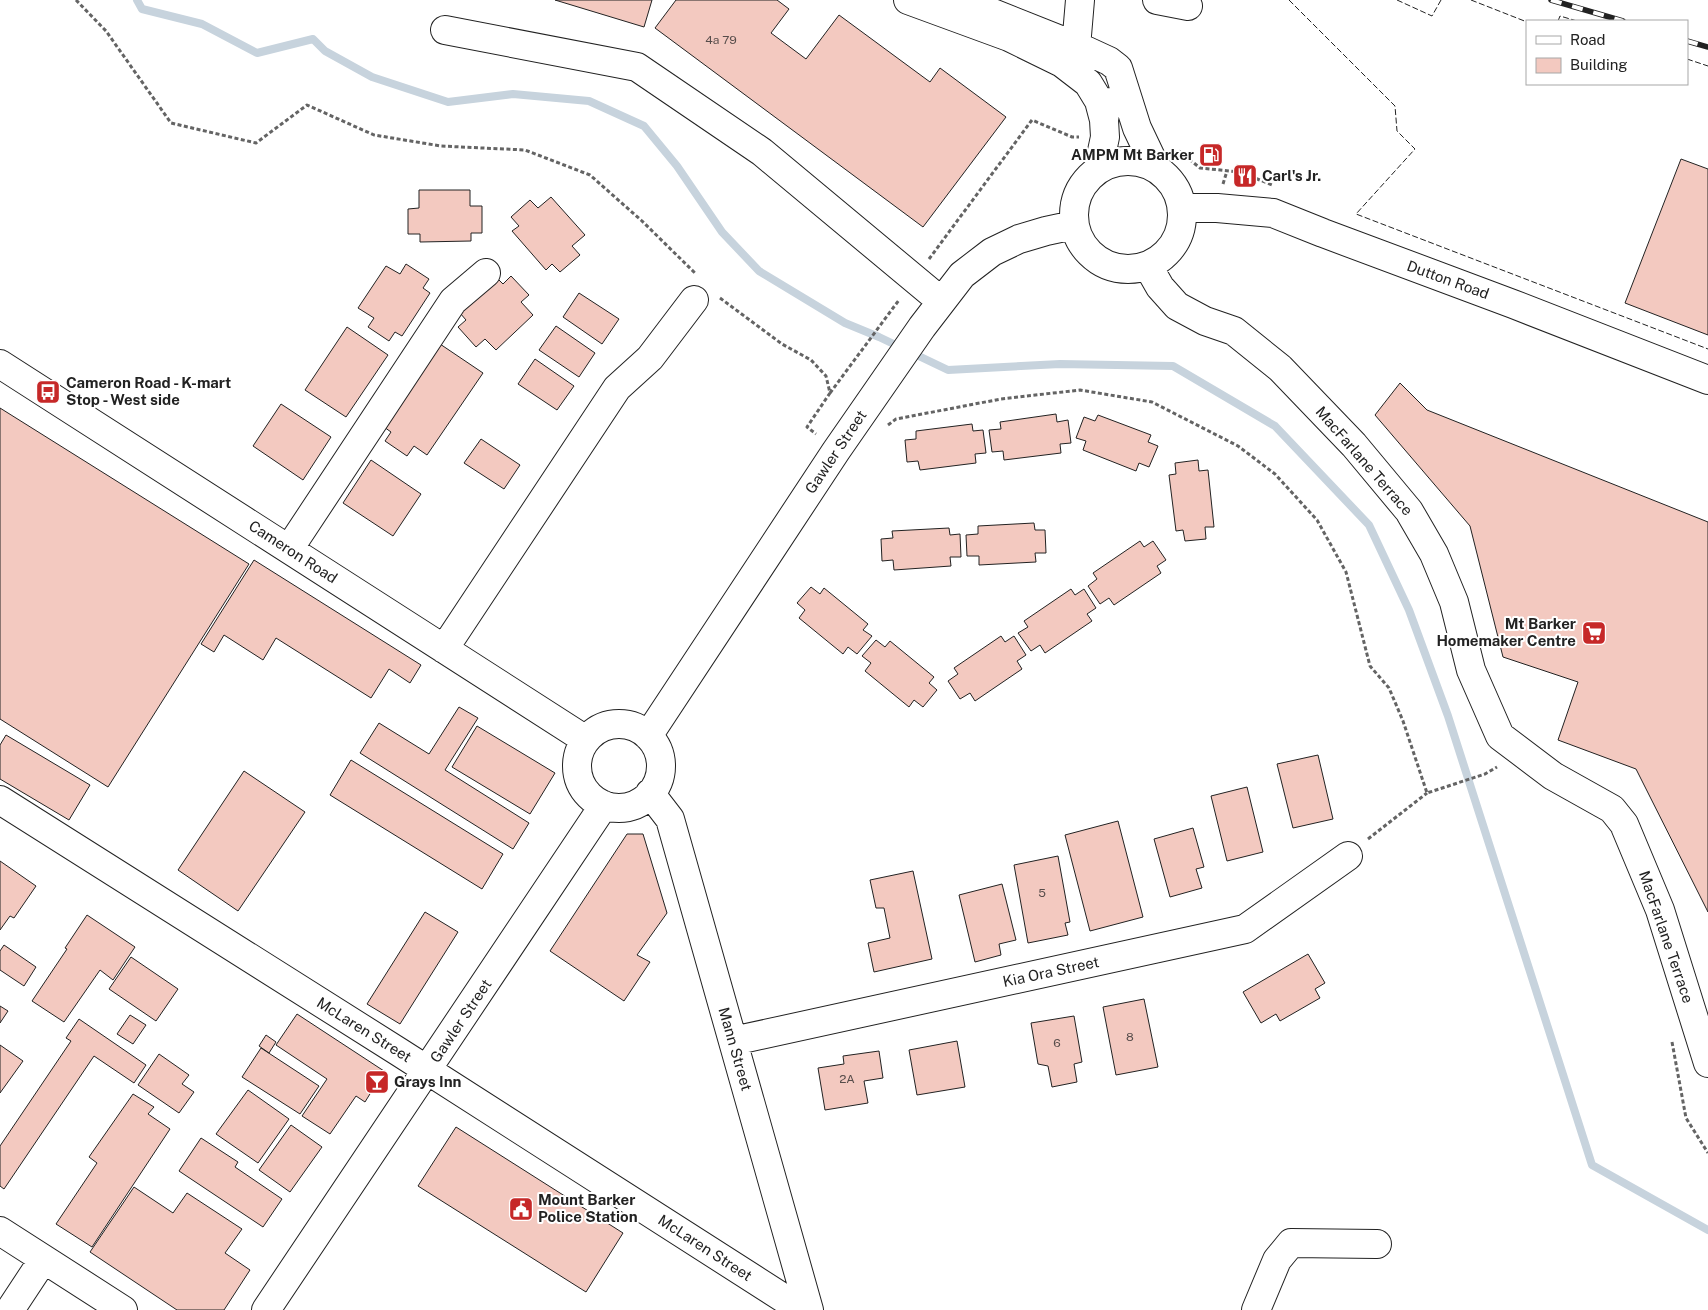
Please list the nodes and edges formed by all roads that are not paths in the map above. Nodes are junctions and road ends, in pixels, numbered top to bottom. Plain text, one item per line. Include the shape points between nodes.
1 (908, 0) edge
2 (960, 0) edge
3 (1080, 0) edge
4 (1157, 0) edge
5 (1188, 6) dead end
6 (444, 30) dead end
7 (1076, 47) junction
8 (1104, 120) junction
9 (1156, 168) junction
10 (1098, 170) junction
11 (1182, 208) junction
12 (1074, 225) junction
13 (1148, 266) junction
14 (486, 273) dead end
15 (702, 289) road end
16 (941, 302) junction
17 (0, 364) edge
18 (1708, 380) edge
19 (289, 549) junction
20 (444, 649) junction
21 (648, 736) junction
22 (586, 740) junction
23 (650, 793) junction
24 (0, 800) edge
25 (604, 805) junction
26 (1348, 856) road end
27 (733, 1041) junction
28 (1708, 1063) edge
29 (428, 1070) junction
30 (0, 1231) edge
31 (1377, 1244) dead end
32 (43, 1260) junction
33 (10, 1310) edge
34 (122, 1310) edge
35 (266, 1310) edge
36 (802, 1310) edge
37 (809, 1310) edge
38 (1256, 1310) edge

1 - 8 street via 1009,37 1062,63 1088,83 1099,101
2 - 7 street
3 - 7 street
4 - 5 street
6 - 16 street via 637,67 762,152
7 - 8 street via 1086,63 1104,80 1108,105
7 - 9 street via 1118,68 1137,128
8 - 10 street via 1105,137
9 - 10 street via 1140,162 1122,161
9 - 11 street via 1174,185
10 - 12 street via 1080,188 1073,212
11 - 13 street via 1181,228 1175,243 1165,255
11 - 18 street, Dutton Road via 1273,213
12 - 13 street via 1088,253 1101,263 1132,270
12 - 16 street, Gawler Street via 1046,231 992,252 962,275
13 - 28 street, MacFarlane Terrace via 1176,306 1234,331 1280,368 1354,445 1409,511 1434,554 1454,602 1471,670 1500,736 1553,776 1612,809 1624,824 1660,910
14 - 19 street via 453,301
15 - 20 street via 650,358 617,388
16 - 21 street, Gawler Street via 836,451
17 - 19 street, Cameron Road
19 - 20 street, Cameron Road
20 - 22 street, Cameron Road
21 - 22 street via 625,724 597,730
21 - 23 street via 657,748 660,762 660,773
22 - 25 street via 576,767 579,781 587,794
23 - 25 street via 633,805 618,808
23 - 27 street, Mann Street via 670,819
24 - 29 street, McLaren Street
25 - 29 street, Gawler Street
26 - 27 street, Kia Ora Street via 1245,929
27 - 37 street, Mann Street
29 - 35 street, Gawler Street
29 - 36 street, McLaren Street
30 - 32 street
31 - 38 street via 1291,1244 1277,1260
32 - 33 street
32 - 34 street

